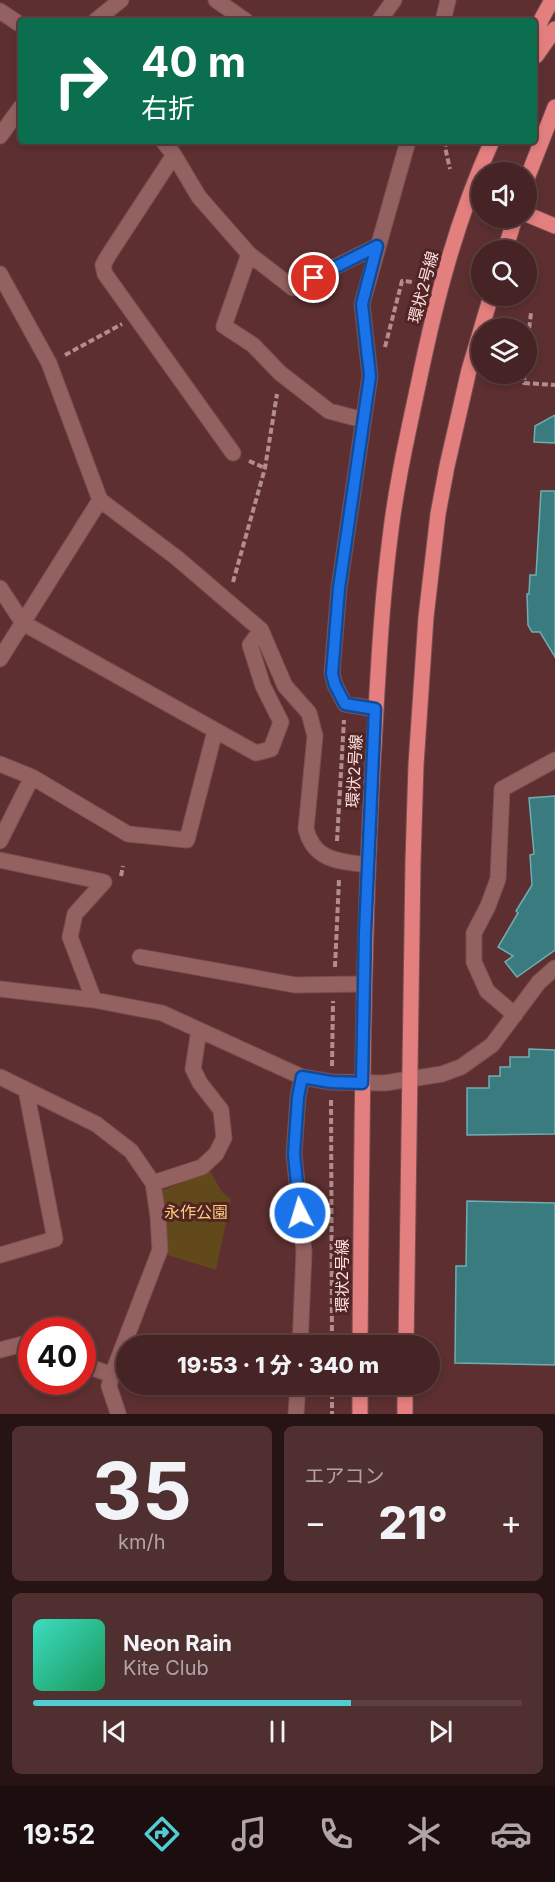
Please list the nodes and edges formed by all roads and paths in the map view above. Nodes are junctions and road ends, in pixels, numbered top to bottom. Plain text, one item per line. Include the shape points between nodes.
1 (121, 0) edge
2 (216, 0) edge
3 (393, 0) edge
4 (447, 0) edge
5 (552, 0) edge
6 (0, 10) edge
7 (99, 18) edge
8 (242, 18) edge
9 (381, 18) edge
10 (444, 18) edge
11 (18, 23) edge
12 (555, 29) edge
13 (537, 38) edge
14 (537, 54) edge
15 (555, 107) edge
16 (18, 111) edge
17 (0, 136) edge
18 (165, 144) edge
19 (407, 144) edge
20 (446, 144) edge
21 (491, 144) edge
22 (174, 155) junction
23 (486, 162) edge
24 (534, 162) edge
25 (450, 169) dead end
26 (471, 208) edge
27 (537, 219) edge
28 (555, 226) edge
29 (377, 246) junction
30 (249, 254) junction
31 (0, 274) edge
32 (413, 282) dead end
33 (488, 306) edge
34 (531, 312) dead end
35 (135, 316) junction
36 (530, 318) edge
37 (367, 352) junction
38 (49, 363) junction
39 (280, 373) junction
40 (537, 384) edge
41 (555, 385) edge
42 (363, 420) junction
43 (233, 453) dead end
44 (100, 500) junction
45 (0, 588) edge
46 (228, 603) junction
47 (23, 623) junction
48 (261, 630) junction
49 (0, 659) edge
50 (345, 704) junction
51 (375, 709) junction
52 (215, 731) junction
53 (555, 760) edge
54 (0, 764) edge
55 (32, 777) junction
56 (0, 841) edge
57 (0, 860) edge
58 (336, 860) junction
59 (367, 865) junction
60 (140, 957) dead end
61 (555, 968) edge
62 (334, 984) junction
63 (363, 984) junction
64 (0, 989) edge
65 (94, 1000) junction
66 (515, 1015) junction
67 (199, 1030) junction
68 (0, 1077) edge
69 (302, 1077) junction
70 (409, 1081) junction
71 (331, 1082) junction
72 (362, 1083) junction
73 (26, 1090) junction
74 (153, 1183) junction
75 (0, 1255) edge
76 (300, 1335) edge
77 (332, 1335) edge
78 (360, 1335) edge
79 (406, 1335) edge
80 (18, 1345) edge
81 (0, 1350) edge
82 (96, 1369) edge
83 (112, 1375) junction
84 (297, 1395) edge
85 (332, 1395) edge
86 (360, 1395) edge
87 (405, 1395) edge
88 (118, 1413) edge
89 (294, 1414) edge
90 (332, 1414) edge
91 (360, 1414) edge
92 (405, 1414) edge

1 - 7 street
2 - 8 street
3 - 9 street
4 - 10 street
5 - 13 main road
6 - 11 street
12 - 14 main road
15 - 24 main road
16 - 17 street
18 - 22 street
19 - 29 street
20 - 25 path
21 - 23 main road, 環状2号線
22 - 30 street via 199,197
22 - 35 street via 104,265 105,274
26 - 51 main road, 環状2号線 via 437,300 398,488
27 - 28 main road
29 - 30 street via 293,288
29 - 37 street via 362,304
30 - 39 street via 224,326 253,345
31 - 38 street
32 - 37 path via 402,281 387,346
33 - 70 main road via 447,466 427,607 416,765
34 - 36 path
35 - 38 path
35 - 43 street
37 - 42 street via 370,376
38 - 44 street
39 - 42 street via 329,411
39 - 46 path via 264,468
40 - 41 path
42 - 50 street via 339,588 332,674
44 - 46 street via 177,558
44 - 47 street
45 - 47 street
46 - 48 street
47 - 49 street
47 - 52 street
48 - 52 street via 250,645 263,686 281,722 271,749 256,753
48 - 58 street via 285,686 309,713 315,736 306,829 316,849
50 - 51 street
50 - 58 path
51 - 59 main road, 環状2号線
52 - 55 street via 187,840 128,834
53 - 66 street via 502,789 498,879 474,933 474,962 487,991
54 - 55 street
55 - 56 street
57 - 65 street via 104,882 75,914 70,937
58 - 59 street
58 - 62 path via 340,883
59 - 63 main road, 環状2号線
60 - 62 street via 296,985
61 - 66 street via 538,982
62 - 63 street
62 - 71 path
63 - 72 main road, 環状2号線
64 - 65 street
65 - 67 street via 162,1013
66 - 70 street via 492,1045 461,1066
67 - 69 street
67 - 74 street via 193,1069 221,1110 224,1138 216,1154 202,1167
68 - 73 street
69 - 71 street
69 - 76 street via 294,1154 304,1252
70 - 72 street
70 - 79 main road
71 - 72 street
71 - 77 path
72 - 78 main road, 環状2号線
73 - 74 street via 96,1124 131,1151
73 - 75 street via 55,1239
74 - 83 street via 160,1250
80 - 81 street
82 - 83 street
83 - 88 street via 109,1386
84 - 89 street
85 - 90 path
86 - 91 main road
87 - 92 main road

